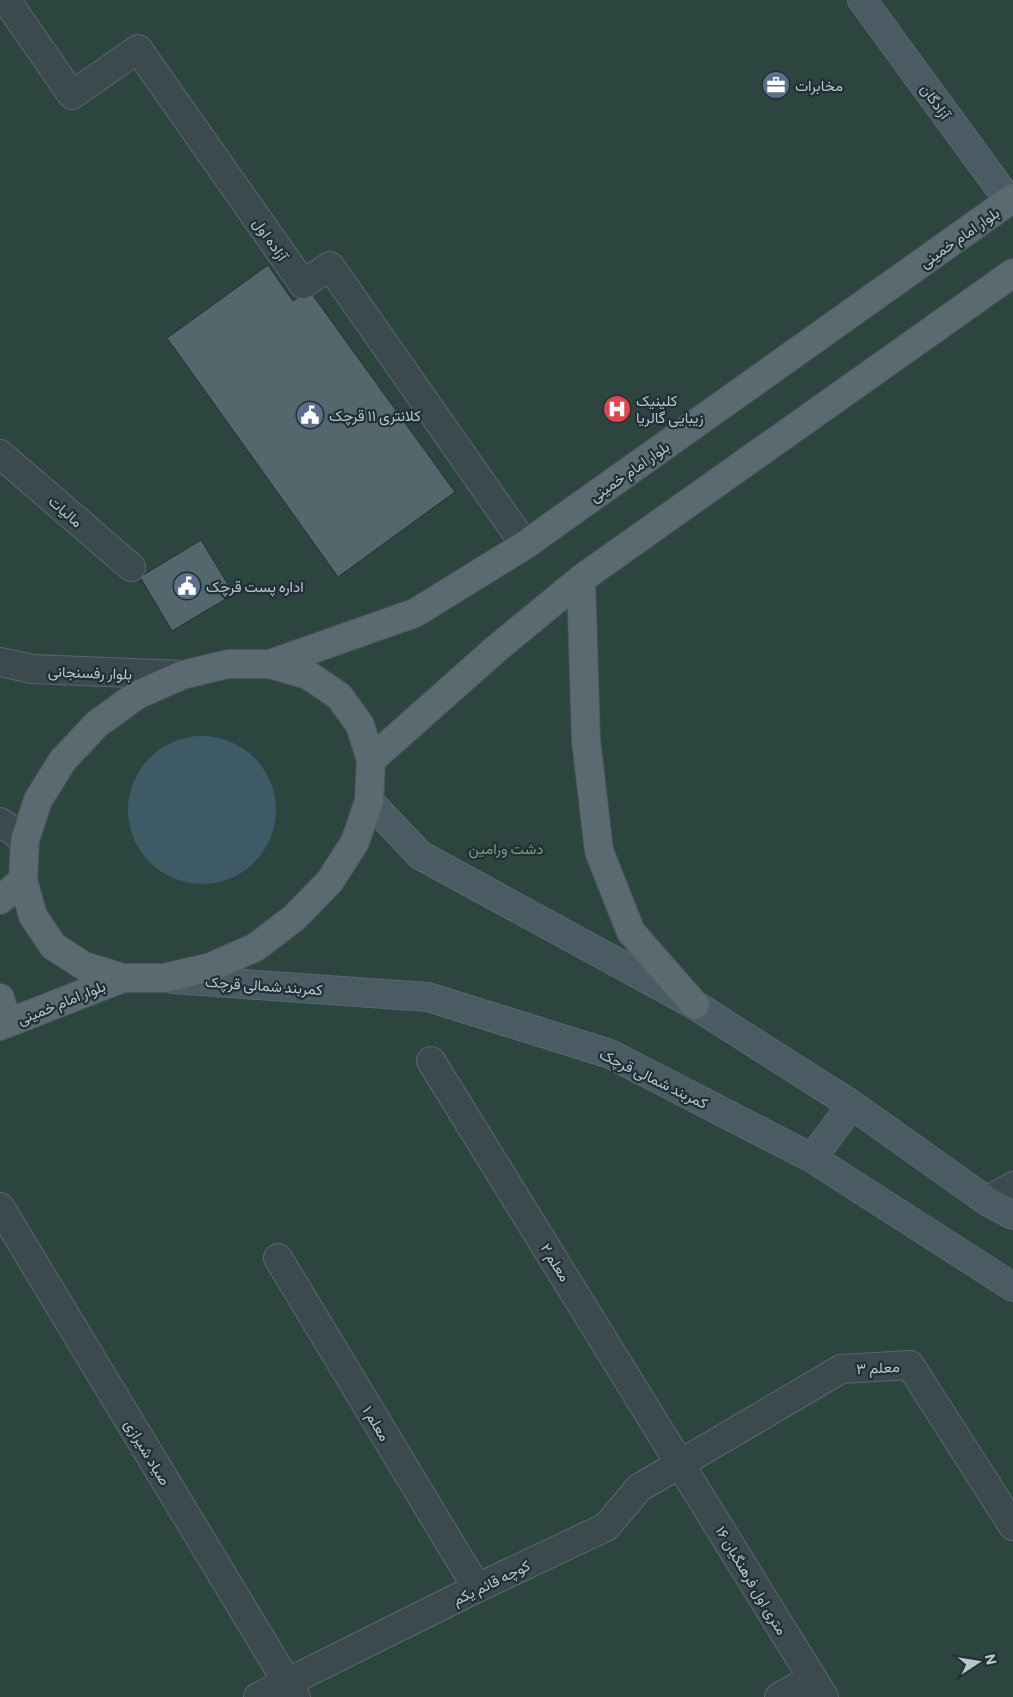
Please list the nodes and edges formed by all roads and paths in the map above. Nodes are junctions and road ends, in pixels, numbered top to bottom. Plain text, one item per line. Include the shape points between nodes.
1 (6, 0) edge
2 (862, 0) edge
3 (1011, 200) edge
4 (1013, 274) edge
5 (0, 454) edge
6 (525, 545) junction
7 (131, 567) dead end
8 (581, 579) junction
9 (0, 662) edge
10 (270, 664) junction
11 (182, 675) junction
12 (371, 760) junction
13 (369, 801) junction
14 (0, 822) edge
15 (25, 840) junction
16 (23, 880) junction
17 (0, 900) edge
18 (123, 978) junction
19 (164, 978) junction
20 (0, 998) edge
21 (695, 1005) junction
22 (0, 1022) edge
23 (0, 1026) edge
24 (431, 1061) dead end
25 (852, 1106) junction
26 (812, 1158) junction
27 (1013, 1186) edge
28 (987, 1201) junction
29 (0, 1207) edge
30 (1013, 1216) edge
31 (278, 1258) dead end
32 (1013, 1287) edge
33 (681, 1464) junction
34 (1013, 1526) edge
35 (477, 1588) junction
36 (818, 1688) edge
37 (292, 1690) edge
38 (258, 1697) edge
39 (779, 1697) edge

1 - 6 street, آزاده اول via 72,95 138,49 303,284 330,266
2 - 3 main road, آزادگان
3 - 6 main road, بلوار امام خمینی
4 - 8 main road
5 - 7 street, مالیات
6 - 10 main road, بلوار امام خمینی via 415,613
8 - 12 main road
8 - 21 main road via 586,740 599,850 631,932
9 - 11 street, بلوار رفسنجانی via 32,669
10 - 11 main road via 228,664
10 - 12 main road via 308,675 339,696 360,725
11 - 15 main road via 137,695 97,724 76,746 63,760 38,800
12 - 13 main road
13 - 19 main road via 350,850 330,881 295,917 256,947 211,966
13 - 21 main road via 420,855
14 - 15 street
15 - 16 main road
16 - 17 main road
16 - 18 main road via 33,916 53,946 84,966
18 - 19 main road
18 - 23 main road, بلوار امام خمینی
19 - 26 main road, کمربند شمالی قرچک via 428,997 610,1054
20 - 22 main road via 4,1012
21 - 25 main road
24 - 33 street, معلم ۲
25 - 26 main road
25 - 28 main road
26 - 32 main road, کمربند شمالی قرچک
27 - 28 street
28 - 30 main road
29 - 37 street, صیاد شیرازی
31 - 35 street, معلم ۱
33 - 34 street, معلم ۳ via 841,1368 910,1365
33 - 35 street, کوچه قائم یکم via 638,1488 606,1527
33 - 36 street, ۱۶ متری اول فرهنگیان
35 - 37 street, کوچه قائم یکم
36 - 39 street
37 - 38 street, کوچه قائم یکم

